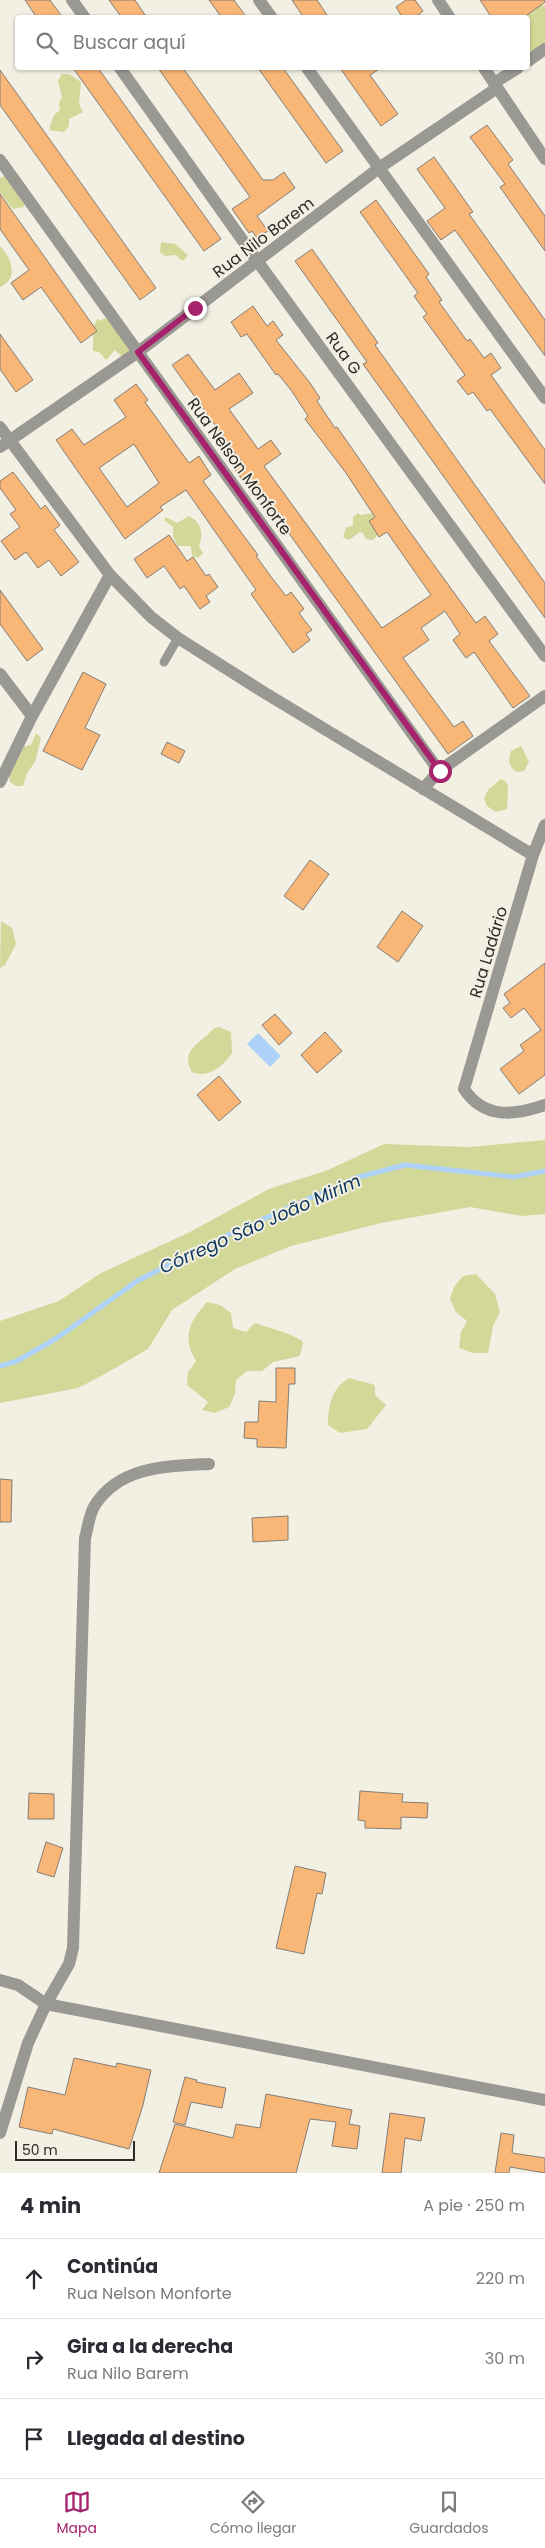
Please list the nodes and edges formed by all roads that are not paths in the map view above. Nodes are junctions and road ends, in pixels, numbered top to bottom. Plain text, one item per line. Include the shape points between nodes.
1 (72, 0) edge
2 (260, 0) edge
3 (438, 0) edge
4 (83, 15) edge
5 (270, 15) edge
6 (448, 15) edge
7 (545, 49) edge
8 (530, 60) edge
9 (121, 70) edge
10 (308, 70) edge
11 (485, 70) edge
12 (516, 70) edge
13 (496, 86) junction
14 (545, 159) edge
15 (0, 160) edge
16 (379, 168) junction
17 (258, 262) junction
18 (138, 352) junction
19 (545, 398) edge
20 (0, 426) edge
21 (5, 444) edge
22 (110, 575) junction
23 (178, 638) junction
24 (545, 656) edge
25 (164, 662) dead end
26 (0, 674) edge
27 (545, 696) edge
28 (32, 716) junction
29 (440, 771) junction
30 (0, 782) edge
31 (423, 789) junction
32 (545, 825) edge
33 (533, 855) junction
34 (545, 1105) edge
35 (208, 1464) dead end
36 (0, 1980) edge
37 (46, 2004) junction
38 (545, 2100) edge
39 (0, 2133) edge

1 - 4 street
2 - 5 street
3 - 6 street
7 - 8 street
9 - 17 street, Rua G
10 - 16 street
11 - 13 street
12 - 13 street, Rua Nilo Barem
13 - 14 street
13 - 16 street, Rua Nilo Barem
15 - 18 street, Rua Nelson Monforte
16 - 17 street, Rua Nilo Barem
16 - 19 street
17 - 18 street, Rua Nilo Barem
17 - 24 street, Rua G
18 - 21 street, Rua Nilo Barem
18 - 29 street, Rua Nelson Monforte
20 - 21 street
21 - 22 street
22 - 23 street
22 - 28 street
23 - 25 lane
23 - 31 street
26 - 28 street
27 - 29 street
28 - 30 street
29 - 31 street
31 - 33 street
32 - 33 street, Rua Ladário
33 - 34 street, Rua Ladário via 464,1089 479,1106 505,1113 523,1113
35 - 37 street via 153,1467 119,1481 94,1507 85,1538 73,1948 69,1964
36 - 37 street via 18,1985
37 - 38 street
37 - 39 street via 28,2043

